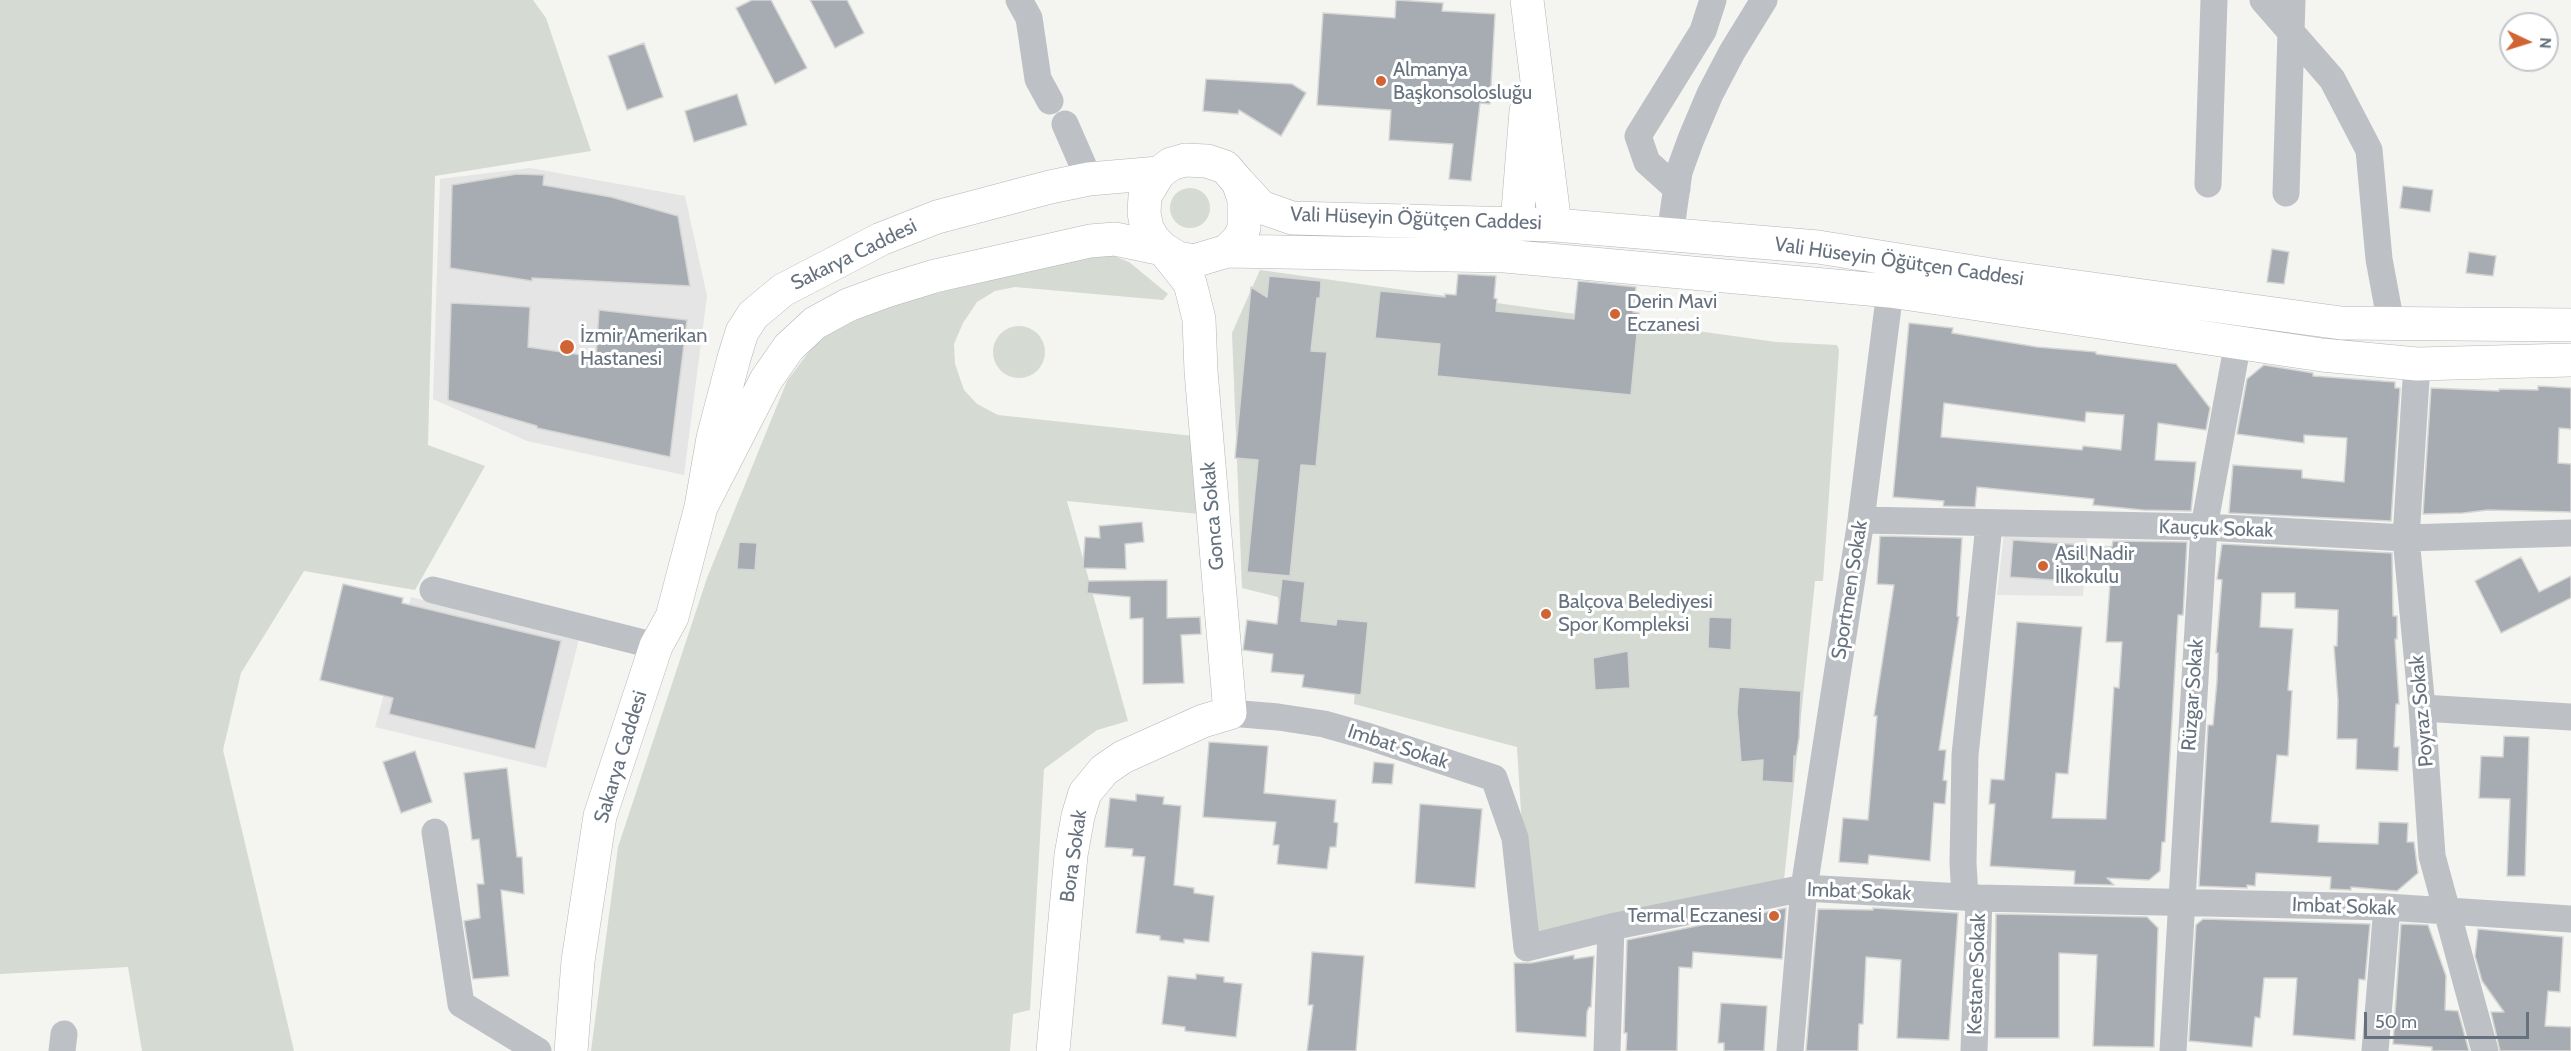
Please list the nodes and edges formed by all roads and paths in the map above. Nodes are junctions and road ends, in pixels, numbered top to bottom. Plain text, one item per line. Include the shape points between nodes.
1 (1019, 0) edge
2 (1713, 0) edge
3 (1764, 0) edge
4 (2214, 0) edge
5 (2277, 1) edge
6 (1529, 16) edge
7 (2291, 33) junction
8 (1050, 101) dead end
9 (1065, 124) dead end
10 (1160, 173) junction
11 (1089, 179) junction
12 (1238, 182) junction
13 (2208, 184) dead end
14 (1677, 189) junction
15 (2286, 193) dead end
16 (1517, 223) junction
17 (1556, 225) junction
18 (1670, 235) junction
19 (1163, 249) junction
20 (1227, 251) junction
21 (1506, 256) junction
22 (1890, 291) junction
23 (1199, 319) junction
24 (2391, 324) junction
25 (2571, 325) edge
26 (2238, 342) junction
27 (2571, 360) edge
28 (2417, 364) junction
29 (701, 507) junction
30 (1861, 520) junction
31 (1989, 525) junction
32 (2204, 527) junction
33 (2571, 533) edge
34 (2406, 538) junction
35 (433, 590) dead end
36 (656, 646) junction
37 (2422, 708) junction
38 (1230, 713) junction
39 (2571, 717) edge
40 (435, 832) dead end
41 (1804, 888) junction
42 (1972, 897) junction
43 (2180, 901) junction
44 (2387, 907) junction
45 (2446, 912) junction
46 (2571, 919) edge
47 (1611, 927) junction
48 (538, 1051) edge
49 (571, 1051) edge
50 (1053, 1051) edge
51 (1607, 1051) edge
52 (1790, 1051) edge
53 (1974, 1051) edge
54 (2173, 1051) edge
55 (2375, 1051) edge
56 (2485, 1051) edge

1 - 8 street via 1029,18 1038,79
2 - 14 street via 1703,31 1638,135 1647,162
3 - 14 street via 1710,94 1679,172
4 - 13 street
5 - 7 street
6 - 16 main road
6 - 17 main road
7 - 15 street
7 - 24 street via 2332,79 2369,150 2379,259
9 - 11 street
10 - 11 main road, Sakarya Caddesi
10 - 12 main road via 1185,160 1207,160 1225,167
10 - 19 main road via 1145,196 1144,213 1147,228
11 - 29 main road, Sakarya Caddesi via 937,217 881,239 768,300 742,332 713,438
12 - 16 main road, Vali Hüseyin Öğütçen Caddesi via 1261,207 1292,218
12 - 20 main road via 1244,199 1244,228
14 - 18 street
16 - 17 main road, Vali Hüseyin Öğütçen Caddesi
17 - 18 main road, Vali Hüseyin Öğütçen Caddesi
17 - 21 main road
18 - 24 main road, Vali Hüseyin Öğütçen Caddesi via 1818,247 2341,323
19 - 20 main road via 1194,261
19 - 23 main road via 1190,283
19 - 29 main road, Sakarya Caddesi via 1115,239 1052,248 935,276 848,305 823,318 789,347 766,380
20 - 21 main road, Vali Hüseyin Öğütçen Caddesi
20 - 23 main road via 1205,292
21 - 22 main road, Vali Hüseyin Öğütçen Caddesi
22 - 26 main road, Vali Hüseyin Öğütçen Caddesi
22 - 30 street, Sportmen Sokak
23 - 38 main road, Gonca Sokak
24 - 25 main road, Vali Hüseyin Öğütçen Caddesi
26 - 28 main road, Vali Hüseyin Öğütçen Caddesi
26 - 32 street, Rüzgar Sokak
27 - 28 main road, Vali Hüseyin Öğütçen Caddesi
28 - 34 street, Poyraz Sokak
29 - 36 main road, Sakarya Caddesi via 672,617
30 - 31 street, Kauçuk Sokak
30 - 41 street, Sportmen Sokak
31 - 32 street, Kauçuk Sokak
31 - 42 street, Kestane Sokak via 1965,755 1963,863
32 - 34 street, Kauçuk Sokak
32 - 43 street, Rüzgar Sokak
33 - 34 street, Kauçuk Sokak
34 - 37 street, Poyraz Sokak
35 - 36 street
36 - 49 main road, Sakarya Caddesi via 600,816 578,961
37 - 39 street
37 - 45 street, Poyraz Sokak via 2432,856
38 - 47 street, Imbat Sokak via 1324,724 1494,778 1515,838 1527,948
38 - 50 main road, Bora Sokak via 1123,757 1104,770 1084,793 1071,855
40 - 48 street via 461,1004
41 - 42 street, Imbat Sokak
41 - 47 street, Imbat Sokak
41 - 52 street, Sportmen Sokak
42 - 43 street, Imbat Sokak
42 - 53 street, Kestane Sokak
43 - 44 street, Imbat Sokak
43 - 54 street, Rüzgar Sokak
44 - 45 street, Imbat Sokak
44 - 55 street
45 - 46 street, Imbat Sokak
45 - 56 street, Poyraz Sokak
47 - 51 street

